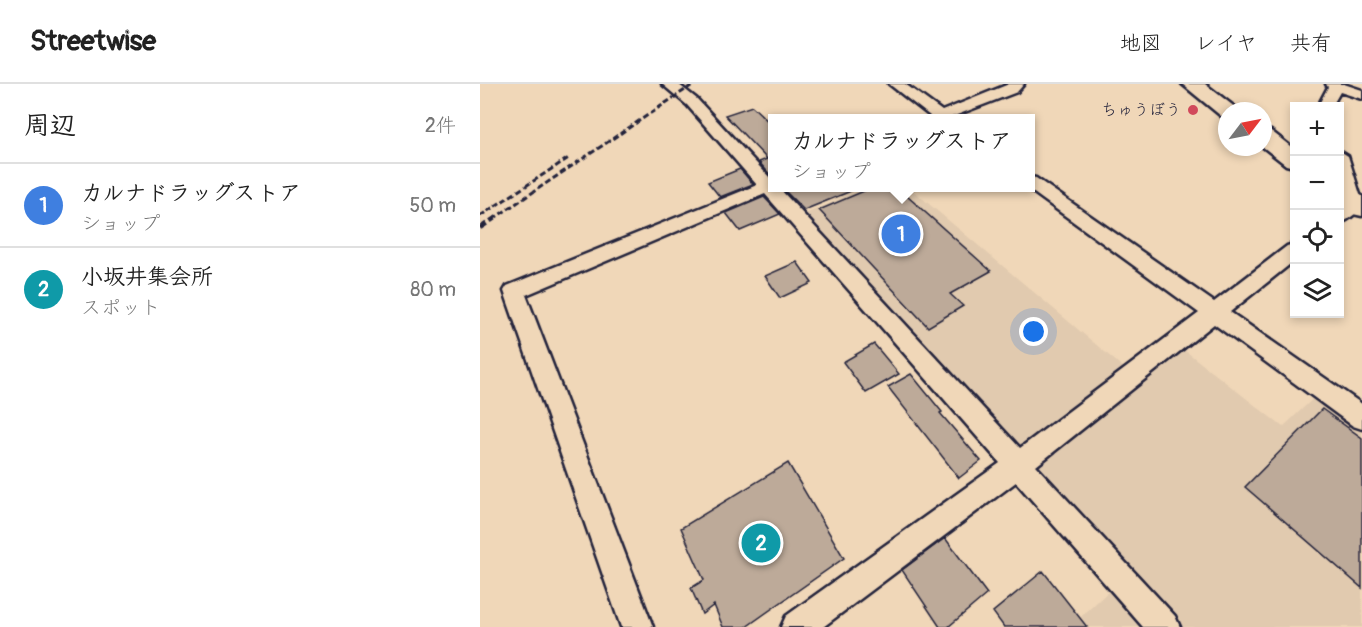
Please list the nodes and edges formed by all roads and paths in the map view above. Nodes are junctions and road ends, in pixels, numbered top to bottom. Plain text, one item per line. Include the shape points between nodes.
1 (669, 84) edge
2 (896, 84) edge
3 (1017, 84) edge
4 (1192, 84) edge
5 (1335, 85) edge
6 (1362, 95) edge
7 (1327, 102) edge
8 (1218, 103) edge
9 (935, 114) edge
10 (950, 114) edge
11 (1272, 143) edge
12 (1290, 157) edge
13 (1344, 178) edge
14 (768, 184) edge
15 (1035, 186) edge
16 (768, 187) edge
17 (775, 192) edge
18 (1349, 205) edge
19 (1290, 254) edge
20 (1215, 312) junction
21 (1362, 418) edge
22 (1019, 464) junction
23 (637, 627) edge
24 (797, 627) edge
25 (1164, 627) edge

1 - 14 street via 692,102
2 - 9 street
3 - 10 street
4 - 8 street
5 - 6 street
5 - 7 street
11 - 12 street
13 - 18 street
15 - 20 street
16 - 23 street via 514,291
17 - 22 street
19 - 20 street
20 - 21 street
20 - 22 street
22 - 24 street
22 - 25 street

